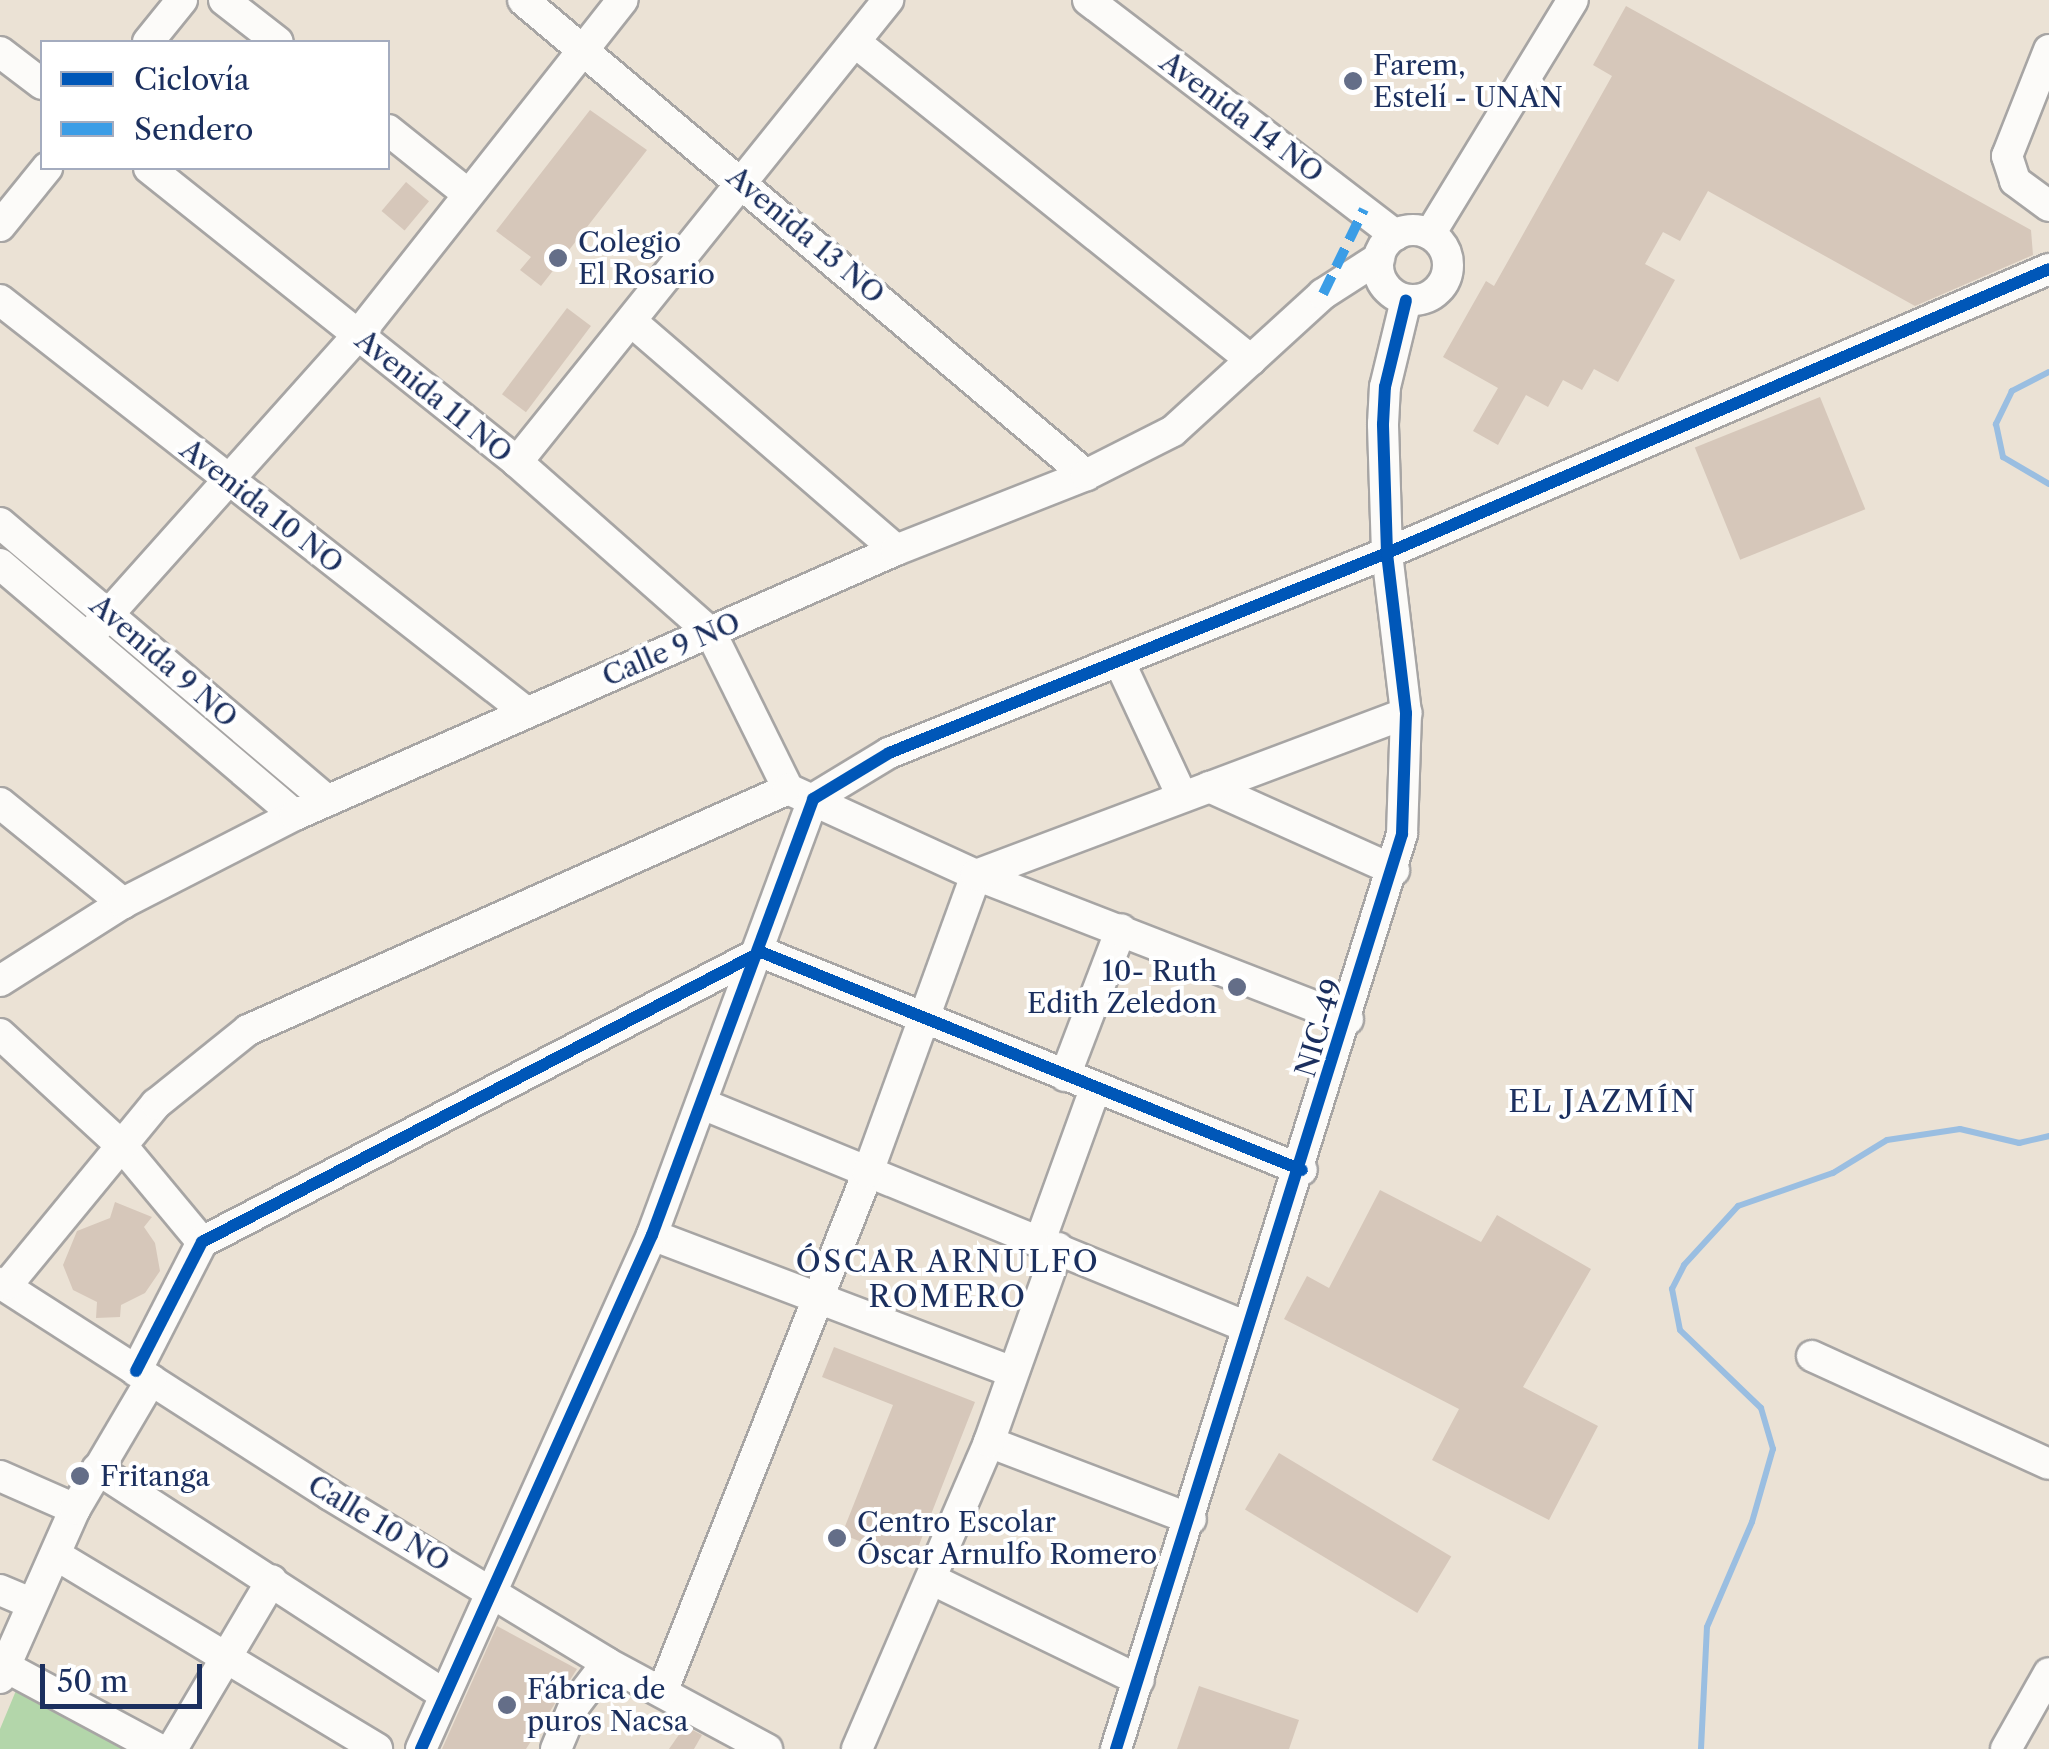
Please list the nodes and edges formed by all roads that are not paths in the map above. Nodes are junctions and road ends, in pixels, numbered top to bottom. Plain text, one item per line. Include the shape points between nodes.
1 (182, 0) edge
2 (224, 0) edge
3 (523, 0) edge
4 (623, 0) edge
5 (888, 0) edge
6 (1088, 0) edge
7 (1573, 0) edge
8 (150, 40) edge
9 (275, 40) edge
10 (855, 42) junction
11 (580, 50) junction
12 (2049, 50) edge
13 (0, 52) edge
14 (40, 82) edge
15 (390, 132) edge
16 (45, 170) edge
17 (152, 170) edge
18 (742, 180) junction
19 (468, 194) junction
20 (2049, 206) edge
21 (0, 226) edge
22 (1430, 234) junction
23 (1387, 246) junction
24 (2049, 269) edge
25 (0, 300) edge
26 (1406, 300) junction
27 (631, 320) junction
28 (358, 335) junction
29 (1252, 360) junction
30 (517, 462) junction
31 (1086, 475) junction
32 (230, 482) junction
33 (0, 523) edge
34 (896, 550) junction
35 (1388, 553) junction
36 (0, 564) edge
37 (110, 613) junction
38 (711, 633) junction
39 (88, 636) junction
40 (1120, 661) junction
41 (525, 711) junction
42 (1406, 713) junction
43 (1195, 792) junction
44 (801, 794) junction
45 (327, 800) junction
46 (0, 803) edge
47 (295, 815) junction
48 (1394, 870) junction
49 (976, 875) junction
50 (123, 903) junction
51 (1121, 929) junction
52 (760, 952) junction
53 (0, 981) edge
54 (920, 1018) junction
55 (1348, 1020) junction
56 (0, 1034) edge
57 (1064, 1076) junction
58 (1095, 1088) junction
59 (705, 1105) junction
60 (122, 1146) junction
61 (1302, 1170) junction
62 (868, 1172) junction
63 (652, 1235) junction
64 (202, 1242) junction
65 (1049, 1244) junction
66 (3, 1281) edge
67 (816, 1300) junction
68 (1248, 1327) junction
69 (1812, 1356) dead end
70 (1014, 1372) junction
71 (143, 1375) junction
72 (989, 1442) junction
73 (2049, 1464) edge
74 (97, 1469) junction
75 (0, 1476) edge
76 (76, 1509) junction
77 (1190, 1519) junction
78 (56, 1556) junction
79 (931, 1578) junction
80 (272, 1580) junction
81 (0, 1590) edge
82 (490, 1590) junction
83 (30, 1603) junction
84 (225, 1663) junction
85 (607, 1663) junction
86 (2, 1672) edge
87 (2049, 1674) edge
88 (1140, 1680) junction
89 (663, 1690) junction
90 (446, 1695) junction
91 (724, 1738) edge
92 (159, 1749) edge
93 (172, 1749) edge
94 (377, 1749) edge
95 (422, 1749) edge
96 (556, 1749) edge
97 (766, 1749) edge
98 (856, 1749) edge
99 (1116, 1749) edge
100 (2006, 1749) edge

1 - 8 street
2 - 9 street
3 - 11 street, Avenida 13 NO
4 - 11 street
5 - 10 street
6 - 23 street, Avenida 14 NO
7 - 22 street
10 - 18 street
10 - 29 street
11 - 18 street, Avenida 13 NO
11 - 19 street
12 - 20 street via 2007,156 2014,181
13 - 14 street
15 - 19 street
16 - 21 street
17 - 28 street, Avenida 11 NO
18 - 27 street
18 - 31 street, Avenida 13 NO
19 - 28 street
22 - 23 street
22 - 26 street via 1448,260 1444,282 1428,297
23 - 26 street via 1384,285
23 - 29 street, Calle 9 NO
24 - 35 street
25 - 32 street, Avenida 10 NO
26 - 35 street, NIC-49 / NIC-49 via 1384,387
27 - 30 street
27 - 34 street
28 - 30 street, Avenida 11 NO
28 - 32 street
29 - 31 street, Calle 9 NO via 1174,431
30 - 38 street, Avenida 11 NO
31 - 34 street, Calle 9 NO
32 - 37 street
32 - 41 street, Avenida 10 NO
33 - 37 street, Avenida 9 NO
34 - 38 street, Calle 9 NO
35 - 40 street
35 - 42 street, NIC-49 / NIC-49
36 - 39 street, Avenida 9 NO
37 - 39 street
37 - 45 street, Avenida 9 NO
38 - 41 street, Calle 9 NO
38 - 44 street
39 - 47 street, Avenida 9 NO
40 - 43 street
40 - 44 street
41 - 45 street, Calle 9 NO
42 - 43 street
42 - 48 street, NIC-49 / NIC-49 via 1402,834
43 - 48 street
43 - 49 street
44 - 49 street
44 - 52 street
44 - 60 street via 248,1030 200,1062
45 - 47 street, Calle 9 NO
46 - 50 street
47 - 50 street, Calle 9 NO
48 - 55 street, NIC-49 / NIC-49
49 - 51 street
49 - 54 street
50 - 53 street, Calle 9 NO
51 - 55 street
51 - 57 street
52 - 54 street
52 - 59 street
52 - 64 street
54 - 57 street
54 - 62 street
55 - 61 street, NIC-49 / NIC-49
56 - 60 street
57 - 58 street
58 - 61 street
58 - 65 street
59 - 62 street
59 - 63 street
60 - 64 street
60 - 66 street
61 - 68 street, NIC-49 / NIC-49
62 - 65 street
62 - 67 street
63 - 67 street
63 - 82 street
64 - 71 street
65 - 68 street
65 - 70 street
66 - 71 street, Calle 10 NO
67 - 70 street
67 - 89 street
68 - 77 street, NIC-49 / NIC-49
69 - 73 street
70 - 72 street
71 - 74 street
71 - 82 street, Calle 10 NO
72 - 77 street
72 - 79 street
74 - 76 street
74 - 80 street
75 - 76 street
76 - 78 street
77 - 88 street, NIC-49 / NIC-49
78 - 83 street
78 - 84 street
79 - 88 street
79 - 98 street
80 - 84 street
80 - 90 street
81 - 83 street
82 - 85 street, Calle 10 NO
82 - 90 street
83 - 86 street
84 - 93 street
84 - 94 street
85 - 89 street, Calle 10 NO
85 - 96 street via 574,1706
86 - 92 street
87 - 100 street
88 - 99 street, NIC-49 / NIC-49
89 - 91 street, Calle 10 NO
90 - 95 street
91 - 97 street, Calle 10 NO

